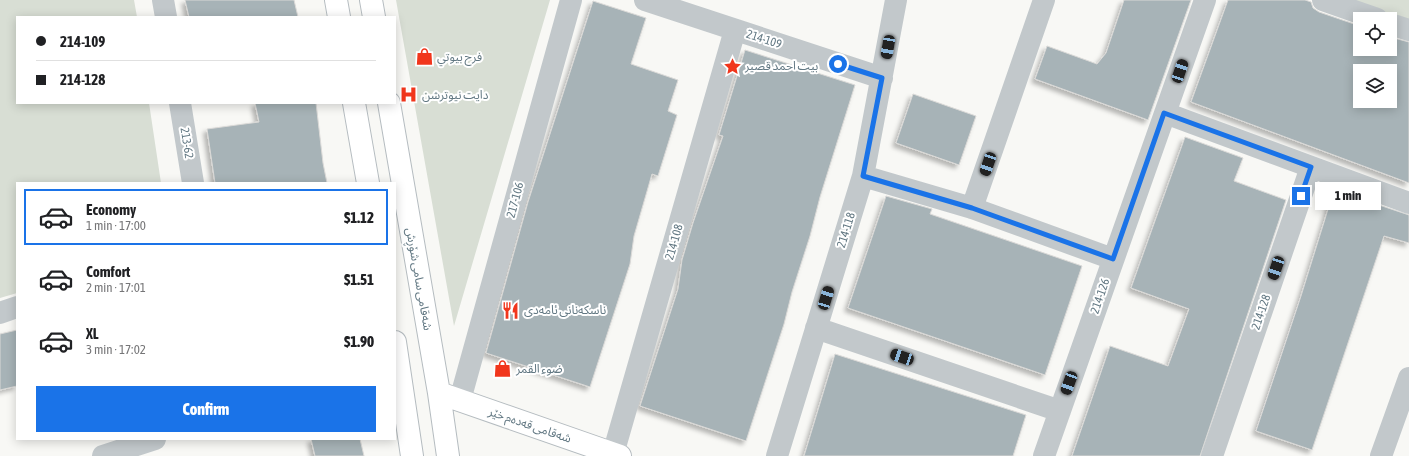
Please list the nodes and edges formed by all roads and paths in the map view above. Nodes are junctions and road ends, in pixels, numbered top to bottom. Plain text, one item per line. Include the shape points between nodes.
1 (163, 0) edge
2 (336, 0) edge
3 (371, 0) edge
4 (571, 0) edge
5 (645, 0) edge
6 (896, 0) edge
7 (1044, 0) edge
8 (1205, 0) edge
9 (1323, 0) edge
10 (1357, 12) edge
11 (166, 16) edge
12 (339, 16) edge
13 (374, 16) edge
14 (1397, 26) edge
15 (735, 30) junction
16 (1409, 30) edge
17 (882, 78) junction
18 (180, 104) edge
19 (354, 104) edge
20 (389, 104) edge
21 (1164, 113) junction
22 (1311, 167) junction
23 (863, 176) junction
24 (194, 182) edge
25 (368, 182) edge
26 (1409, 203) edge
27 (972, 208) junction
28 (1113, 259) junction
29 (16, 307) edge
30 (0, 313) edge
31 (816, 328) junction
32 (396, 355) edge
33 (1409, 378) edge
34 (398, 380) edge
35 (439, 393) junction
36 (460, 400) junction
37 (1060, 411) junction
38 (152, 440) edge
39 (617, 455) edge
40 (104, 456) edge
41 (412, 456) edge
42 (448, 456) edge
43 (777, 456) edge
44 (1044, 456) edge
45 (1212, 456) edge
46 (1381, 456) edge

1 - 11 street
2 - 12 main road
3 - 13 main road
4 - 36 street, 217-106
5 - 15 street, 214-109
6 - 17 street, 214-118
7 - 27 street
8 - 21 street, 214-126
9 - 10 street
14 - 16 street
15 - 17 street, 214-109
15 - 39 street, 214-108
17 - 23 street, 214-118
18 - 24 street, 213-62
19 - 25 main road
20 - 35 main road, شەقامی سامی شۆڕش
21 - 22 street
21 - 28 street, 214-126
22 - 26 street
22 - 45 street, 214-128
23 - 27 street
23 - 31 street, 214-118
27 - 28 street
28 - 37 street, 214-126
29 - 30 street
31 - 37 street
31 - 43 street, 214-118
32 - 34 main road
33 - 46 street
34 - 41 main road
35 - 36 main road, شەقامی قەدەم خێر
35 - 42 main road, شەقامی سامی شۆڕش
36 - 39 main road, شەقامی قەدەم خێر
37 - 44 street, 214-126
38 - 40 street

